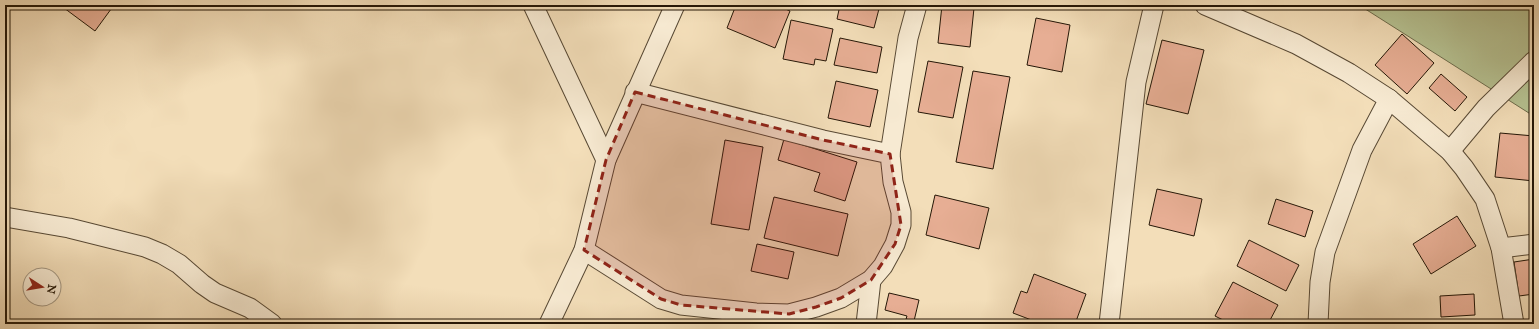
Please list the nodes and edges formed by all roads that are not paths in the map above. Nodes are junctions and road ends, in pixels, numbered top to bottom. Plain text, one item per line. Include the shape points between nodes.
1 (533, 5) edge
2 (675, 5) edge
3 (917, 5) edge
4 (1154, 5) edge
5 (1205, 5) edge
6 (1534, 61) edge
7 (636, 92) junction
8 (1389, 99) junction
9 (1450, 151) junction
10 (890, 154) junction
11 (606, 160) junction
12 (5, 218) edge
13 (1534, 244) edge
14 (1501, 248) junction
15 (584, 250) junction
16 (872, 280) junction
17 (272, 324) edge
18 (549, 324) edge
19 (866, 324) edge
20 (1109, 324) edge
21 (1318, 324) edge
22 (1514, 324) edge

1 - 11 street
2 - 7 street
3 - 10 street via 908,38
4 - 20 street via 1136,82
5 - 8 street via 1296,44 1349,73
6 - 9 street via 1486,108
7 - 10 street via 823,140
7 - 11 street
8 - 9 street
8 - 21 street via 1362,150 1325,252 1320,282
9 - 14 street via 1485,199
10 - 16 street via 901,225 895,244
11 - 15 street
12 - 17 street via 69,228 162,254 179,264 215,293 250,308
13 - 14 street
14 - 22 street
15 - 16 street via 661,299 681,305 756,313 789,314 816,307 841,298
15 - 18 street
16 - 19 street

